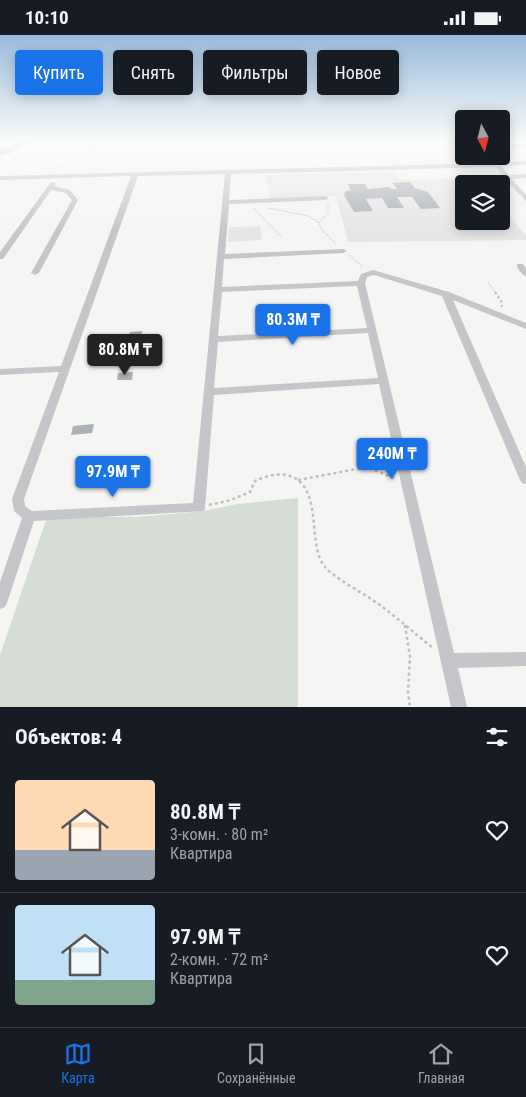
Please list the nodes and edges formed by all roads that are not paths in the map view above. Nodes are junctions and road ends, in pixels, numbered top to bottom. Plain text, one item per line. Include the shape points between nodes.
1 (296, 170) edge
2 (228, 172) junction
3 (135, 175) junction
4 (526, 176) edge
5 (54, 177) junction
6 (510, 177) edge
7 (0, 178) edge
8 (510, 181) edge
9 (50, 188) junction
10 (523, 193) edge
11 (326, 198) road end
12 (526, 199) edge
13 (225, 202) junction
14 (343, 251) road end
15 (0, 257) edge
16 (220, 257) junction
17 (520, 266) dead end
18 (35, 273) dead end
19 (526, 274) edge
20 (361, 283) junction
21 (217, 290) junction
22 (446, 294) junction
23 (526, 326) edge
24 (372, 330) junction
25 (213, 339) junction
26 (65, 369) junction
27 (0, 372) edge
28 (384, 381) junction
29 (208, 391) junction
30 (526, 480) edge
31 (29, 516) junction
32 (0, 603) edge
33 (526, 659) edge
34 (448, 661) junction
35 (459, 707) edge

1 - 2 street
2 - 3 street
2 - 13 street
3 - 5 street
3 - 26 street
4 - 6 street
5 - 7 street
5 - 9 street
8 - 10 street
9 - 15 street
9 - 18 street via 68,191 75,200
10 - 12 street
11 - 13 street
13 - 16 street
14 - 16 street
16 - 21 street
17 - 19 street
20 - 21 street
20 - 22 street via 364,276 373,272
20 - 24 street
21 - 25 street
22 - 23 street
22 - 30 street
24 - 25 street
24 - 28 street
25 - 29 street
26 - 27 street
26 - 31 street via 18,499 19,508
28 - 29 street
28 - 34 street
29 - 31 street via 199,508
31 - 32 street
33 - 34 street
34 - 35 street

